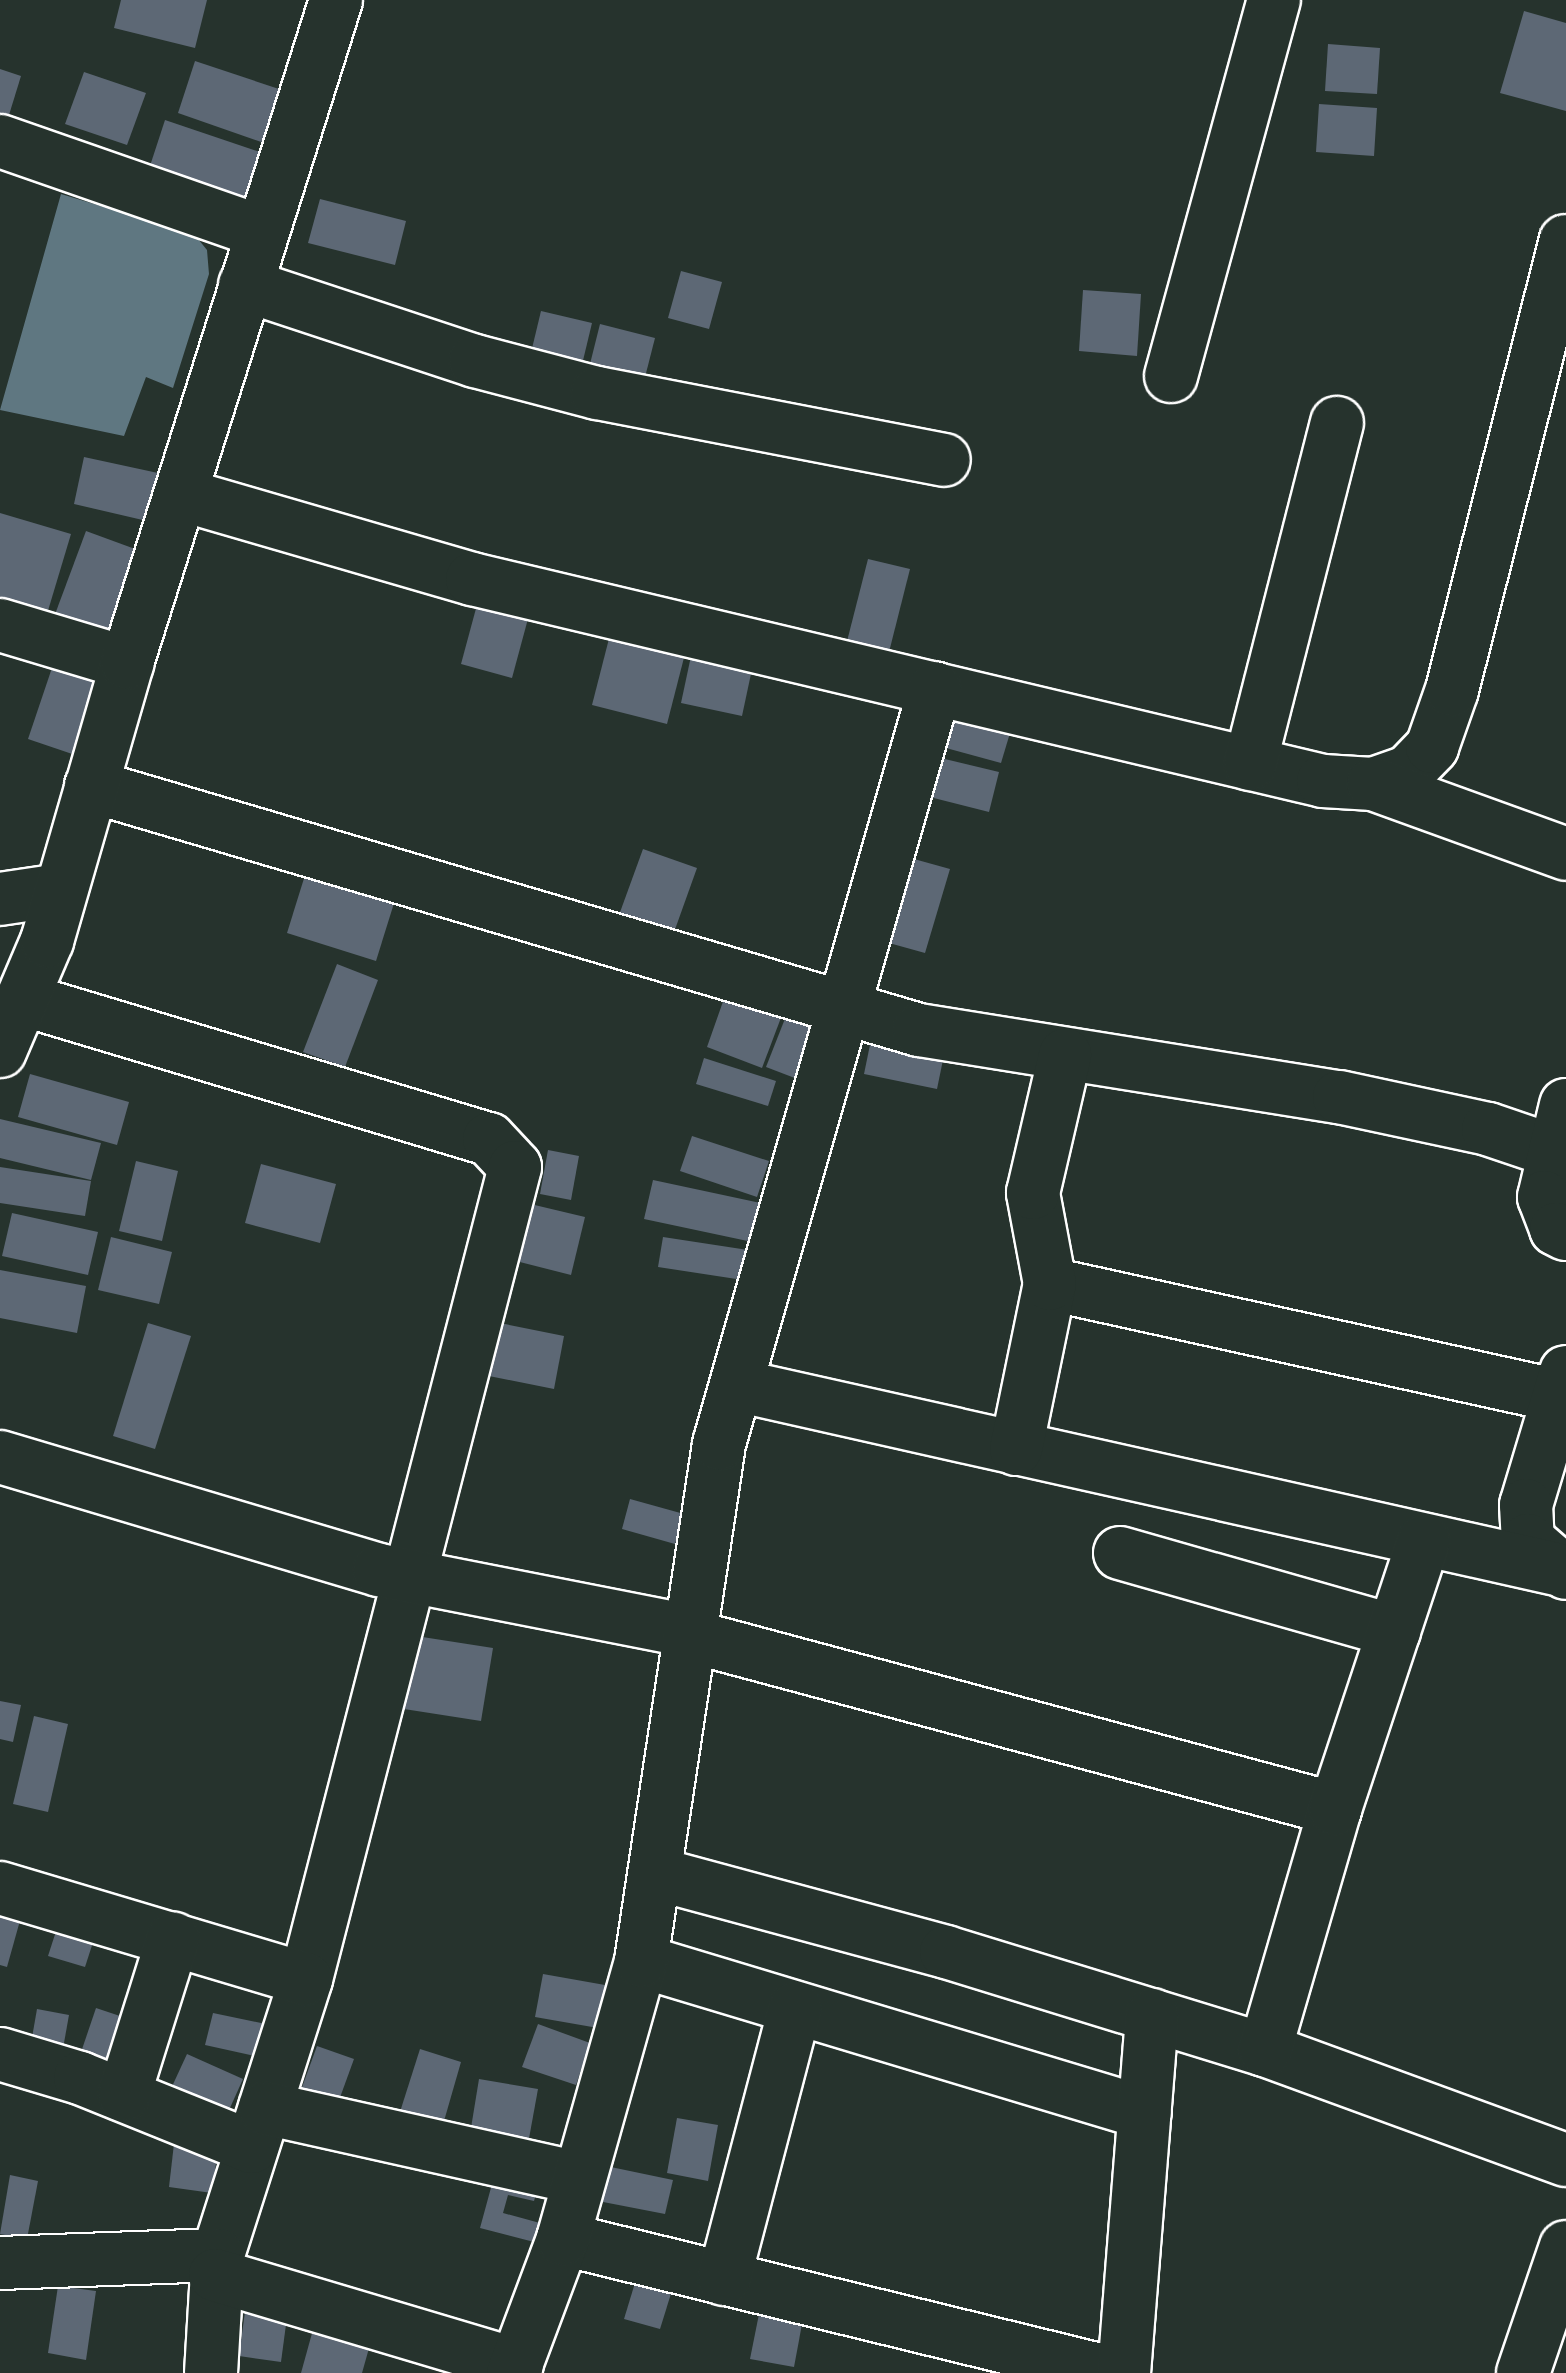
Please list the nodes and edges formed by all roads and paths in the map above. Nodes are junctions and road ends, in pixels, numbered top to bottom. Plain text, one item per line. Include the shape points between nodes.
1 (336, 0) edge
2 (1274, 0) edge
3 (0, 141) edge
4 (261, 232) junction
5 (1566, 240) edge
6 (246, 285) junction
7 (1559, 310) edge
8 (1171, 376) dead end
9 (1337, 423) dead end
10 (944, 460) dead end
11 (183, 494) junction
12 (0, 625) edge
13 (127, 663) junction
14 (934, 688) junction
15 (1250, 764) junction
16 (1374, 784) junction
17 (90, 786) junction
18 (1566, 854) edge
19 (60, 890) junction
20 (0, 899) edge
21 (25, 1000) junction
22 (845, 1012) junction
23 (0, 1051) edge
24 (1065, 1055) junction
25 (1558, 1128) edge
26 (1566, 1234) edge
27 (1050, 1284) junction
28 (1562, 1384) edge
29 (740, 1386) junction
30 (1016, 1448) junction
31 (0, 1457) edge
32 (1424, 1540) junction
33 (1120, 1553) dead end
34 (1561, 1571) edge
35 (413, 1577) junction
36 (1394, 1631) junction
37 (690, 1634) junction
38 (1335, 1808) junction
39 (657, 1874) junction
40 (0, 1888) edge
41 (173, 1939) junction
42 (640, 1961) junction
43 (306, 1979) junction
44 (796, 2008) junction
45 (1152, 2015) junction
46 (1265, 2050) junction
47 (0, 2054) edge
48 (124, 2096) junction
49 (1145, 2113) junction
50 (258, 2127) junction
51 (1566, 2160) edge
52 (577, 2178) junction
53 (563, 2239) junction
54 (1566, 2247) edge
55 (0, 2263) edge
56 (216, 2265) junction
57 (724, 2279) junction
58 (1542, 2345) edge
59 (950, 2354) edge
60 (515, 2369) edge
61 (211, 2373) edge
62 (1112, 2373) edge
63 (1124, 2373) edge

1 - 4 street
2 - 8 street
3 - 4 street
4 - 6 street
5 - 7 street
6 - 10 street via 475,361 597,392
6 - 11 street
7 - 16 street via 1432,747 1408,772
9 - 15 street
11 - 13 street
11 - 14 street via 472,579
12 - 13 street
13 - 17 street
14 - 15 street
14 - 22 street
15 - 16 street via 1322,781
16 - 18 street
17 - 19 street
17 - 22 street
19 - 20 street
19 - 21 street
21 - 23 street
21 - 35 street via 504,1149 515,1167 511,1195
22 - 24 street
22 - 29 street
24 - 25 street
24 - 27 street via 1033,1193
25 - 26 street via 1544,1197 1556,1229
27 - 28 street
27 - 30 street
28 - 34 street via 1526,1505 1528,1540
29 - 30 street
29 - 37 street via 708,1492
30 - 32 street
31 - 35 street via 202,1521
32 - 34 street
32 - 36 street
33 - 36 street
35 - 37 street
35 - 43 street
36 - 38 street
37 - 38 street
37 - 39 street
38 - 46 street
39 - 42 street
39 - 45 street
40 - 41 street
41 - 43 street
41 - 48 street
42 - 44 street
42 - 52 street
43 - 50 street
44 - 49 street
44 - 57 street
45 - 46 street
45 - 49 street
46 - 51 street
47 - 48 street
48 - 50 street
49 - 63 street
50 - 52 street
50 - 56 street
52 - 53 street
53 - 57 street
53 - 60 street
54 - 58 street
55 - 56 street
56 - 60 street
56 - 61 street
57 - 59 street
59 - 62 street

